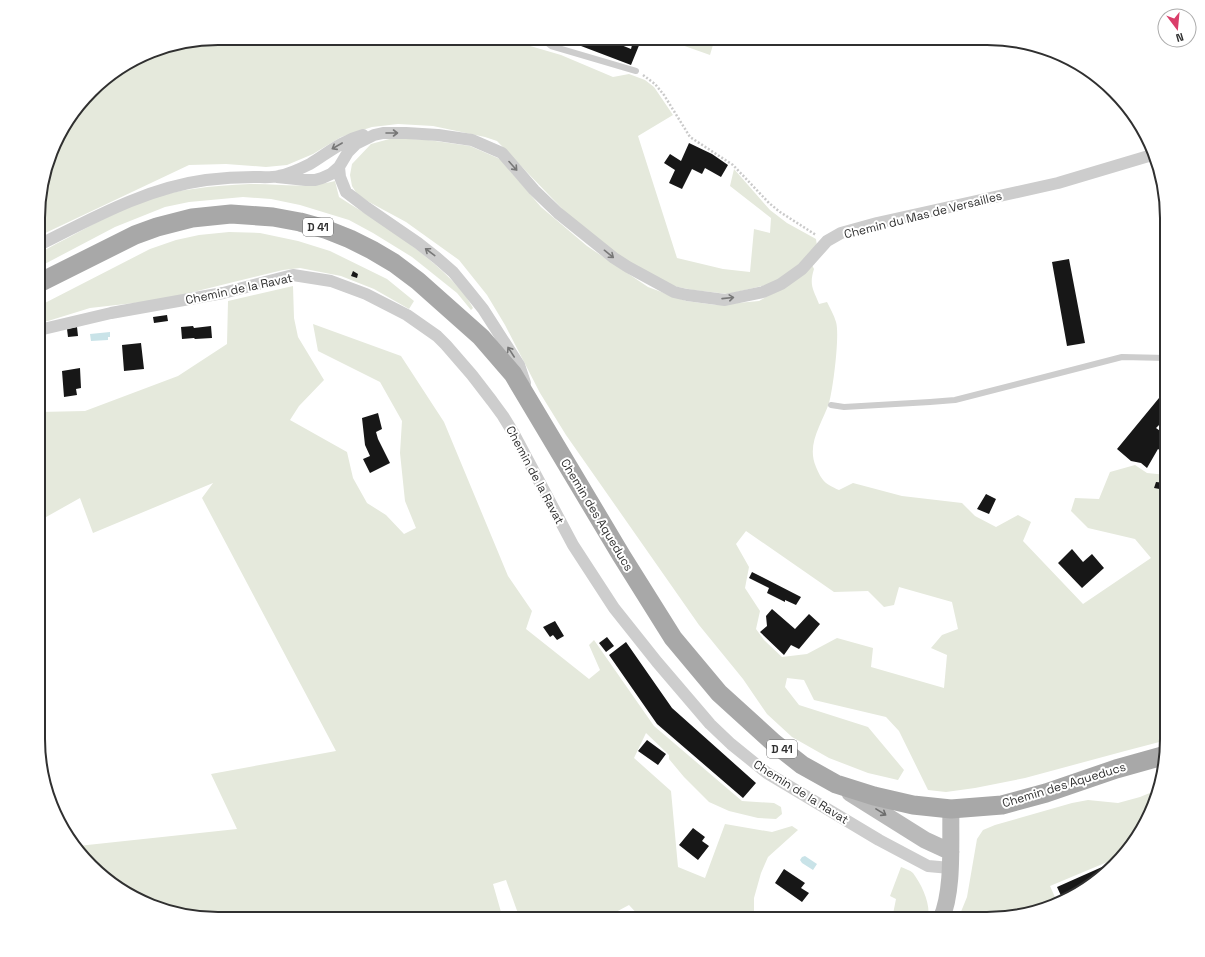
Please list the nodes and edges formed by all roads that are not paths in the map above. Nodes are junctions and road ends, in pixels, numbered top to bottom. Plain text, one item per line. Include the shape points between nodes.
1 (550, 45) edge
2 (636, 71) road end
3 (374, 135) junction
4 (1148, 156) edge
5 (339, 167) junction
6 (277, 177) junction
7 (45, 242) edge
8 (45, 280) edge
9 (45, 329) edge
10 (1160, 358) edge
11 (831, 405) dead end
12 (537, 414) junction
13 (1159, 757) edge
14 (836, 784) junction
15 (951, 809) junction
16 (950, 860) junction
17 (943, 912) edge

1 - 2 lane
3 -> 4 street, Chemin du Mas de Versailles via 406,132 438,135 472,140 502,153 558,213 614,258 674,292 725,300 763,292 781,284 802,269 827,241 841,233 1058,183
3 - 5 street, Chemin du Mas de Versailles via 356,144
3 -> 6 street via 350,139 309,164
5 - 6 street, Chemin du Mas de Versailles via 315,180
12 -> 5 street via 519,366 483,309 467,289 438,258 346,192
6 - 7 street via 206,180 156,191 128,201
8 - 12 main road, Chemin des Aqueducs / D 41 via 135,235 192,218 231,214 273,216 300,222 325,229 372,250 418,281 481,337 512,374
9 - 16 street, Chemin de la Ravat via 111,313 223,294 293,276 332,281 366,294 407,315 446,345 492,400 514,434 573,545 614,608 710,724 767,773 879,840 928,866
10 - 11 lane via 1122,357 955,400 844,407
12 - 14 main road, Chemin des Aqueducs / D 41 via 673,638 719,693 774,743 802,765
13 - 15 main road, Chemin des Aqueducs / D 41 via 1002,805
14 - 15 main road, Chemin des Aqueducs / D 41 via 913,805
14 -> 16 street via 925,840
15 - 16 street
16 - 17 street

